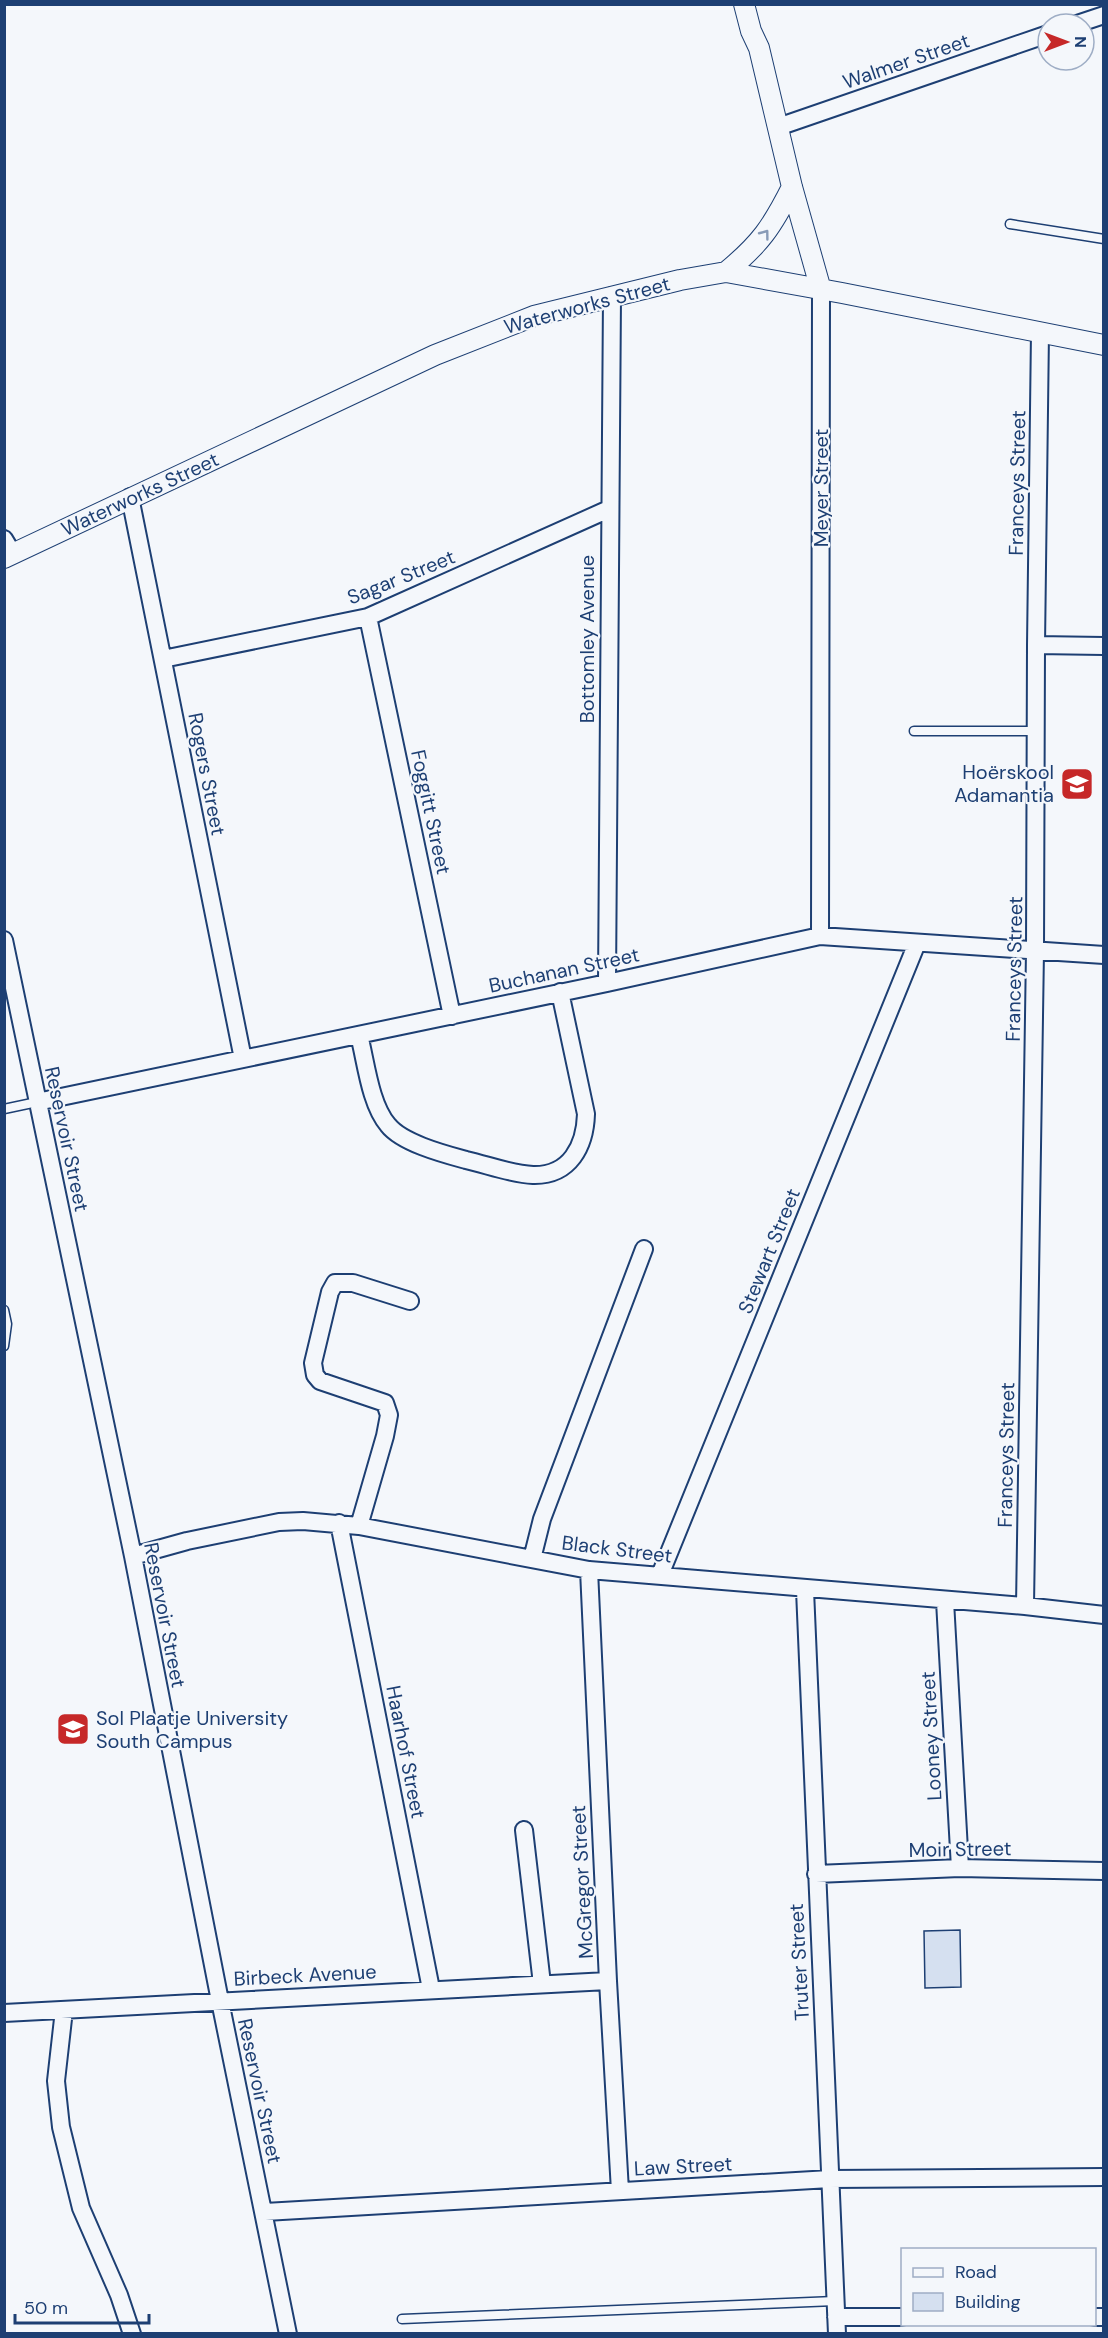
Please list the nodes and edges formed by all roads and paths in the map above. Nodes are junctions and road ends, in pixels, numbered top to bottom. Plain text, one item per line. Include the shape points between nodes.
1 (744, 4) edge
2 (755, 4) edge
3 (1036, 38) edge
4 (759, 48) junction
5 (778, 127) junction
6 (792, 187) junction
7 (1010, 224) dead end
8 (1104, 239) edge
9 (726, 272) junction
10 (821, 290) junction
11 (612, 296) junction
12 (1040, 332) junction
13 (1104, 345) edge
14 (130, 497) junction
15 (609, 509) junction
16 (7, 550) edge
17 (368, 617) junction
18 (1036, 645) junction
19 (1104, 646) edge
20 (163, 658) junction
21 (914, 731) dead end
22 (1036, 731) junction
23 (820, 936) junction
24 (4, 940) edge
25 (917, 943) junction
26 (1035, 951) junction
27 (1104, 956) edge
28 (607, 983) junction
29 (560, 992) junction
30 (453, 1016) junction
31 (359, 1035) junction
32 (243, 1059) junction
33 (37, 1102) junction
34 (4, 1109) edge
35 (644, 1249) dead end
36 (410, 1301) dead end
37 (4, 1310) edge
38 (4, 1346) edge
39 (339, 1523) junction
40 (359, 1526) junction
41 (133, 1556) junction
42 (532, 1559) junction
43 (589, 1570) junction
44 (660, 1575) junction
45 (805, 1590) junction
46 (945, 1601) junction
47 (1025, 1606) junction
48 (1104, 1615) edge
49 (524, 1830) dead end
50 (960, 1868) junction
51 (1104, 1871) edge
52 (816, 1874) junction
53 (608, 1981) junction
54 (542, 1984) junction
55 (431, 1989) junction
56 (220, 2001) junction
57 (64, 2010) junction
58 (4, 2013) edge
59 (1104, 2177) edge
60 (830, 2179) junction
61 (620, 2191) junction
62 (265, 2212) junction
63 (836, 2317) edge
64 (901, 2317) edge
65 (402, 2319) dead end
66 (132, 2334) edge
67 (288, 2334) edge

1 - 4 street, Meyer Street
2 - 4 street, Meyer Street
3 - 5 street, Walmer Street
4 - 5 street, Meyer Street
5 - 6 street, Meyer Street
9 -> 6 street via 754,249 776,220
6 - 10 street, Meyer Street
7 - 8 lane
9 - 10 street, Waterworks Street
9 - 11 street, Waterworks Street
10 - 12 street, Waterworks Street
10 - 23 street, Meyer Street
11 - 14 street, Waterworks Street via 534,316 435,355
11 - 15 street, Bottomley Avenue
12 - 13 street, Waterworks Street
12 - 18 street, Franceys Street
14 - 16 street, Waterworks Street
14 - 20 street, Rogers Street
15 - 17 street, Sagar Street
15 - 28 street, Bottomley Avenue
17 - 20 street, Sagar Street
17 - 30 street, Foggitt Street
18 - 19 street
18 - 22 street, Franceys Street
20 - 32 street, Rogers Street
21 - 22 lane
22 - 26 street, Franceys Street
23 - 25 street, Buchanan Street
23 - 28 street, Buchanan Street
24 - 33 street, Reservoir Street
25 - 26 street, Buchanan Street
25 - 44 street, Stewart Street
26 - 27 street, Buchanan Street
26 - 47 street, Franceys Street
28 - 29 street, Buchanan Street
29 - 30 street, Buchanan Street
29 - 31 street via 586,1130 575,1157 555,1170 534,1175 443,1153 389,1128 379,1113
30 - 31 street, Buchanan Street
31 - 32 street, Buchanan Street
32 - 33 street, Buchanan Street
33 - 34 lane
33 - 41 street, Reservoir Street
35 - 42 street via 542,1519
36 - 40 street via 353,1283 335,1283 313,1363 320,1381 388,1408 385,1436
37 - 38 lane
39 - 40 street, Black Street
39 - 41 street, Black Street via 279,1522
39 - 55 street, Haarhof Street
40 - 42 street, Black Street
41 - 56 street, Reservoir Street
42 - 43 street, Black Street
43 - 44 street, Black Street
43 - 53 street, McGregor Street
44 - 45 street, Black Street
45 - 46 street, Black Street
45 - 52 street, Truter Street
46 - 47 street, Black Street
46 - 50 street, Looney Street
47 - 48 street, Black Street
49 - 54 street
50 - 51 street, Moir Street
50 - 52 street, Moir Street
52 - 60 street, Truter Street
53 - 54 street, Birbeck Avenue
53 - 61 street, McGregor Street
54 - 55 street, Birbeck Avenue
55 - 56 street, Birbeck Avenue
56 - 57 street, Birbeck Avenue
56 - 62 street, Reservoir Street
57 - 58 street, Birbeck Avenue
57 - 66 street via 56,2081 61,2127 81,2208
59 - 60 street, Law Street
60 - 61 street, Law Street
60 - 63 street, Truter Street
61 - 62 street, Law Street
62 - 67 street, Reservoir Street
63 - 64 street
63 - 65 lane

